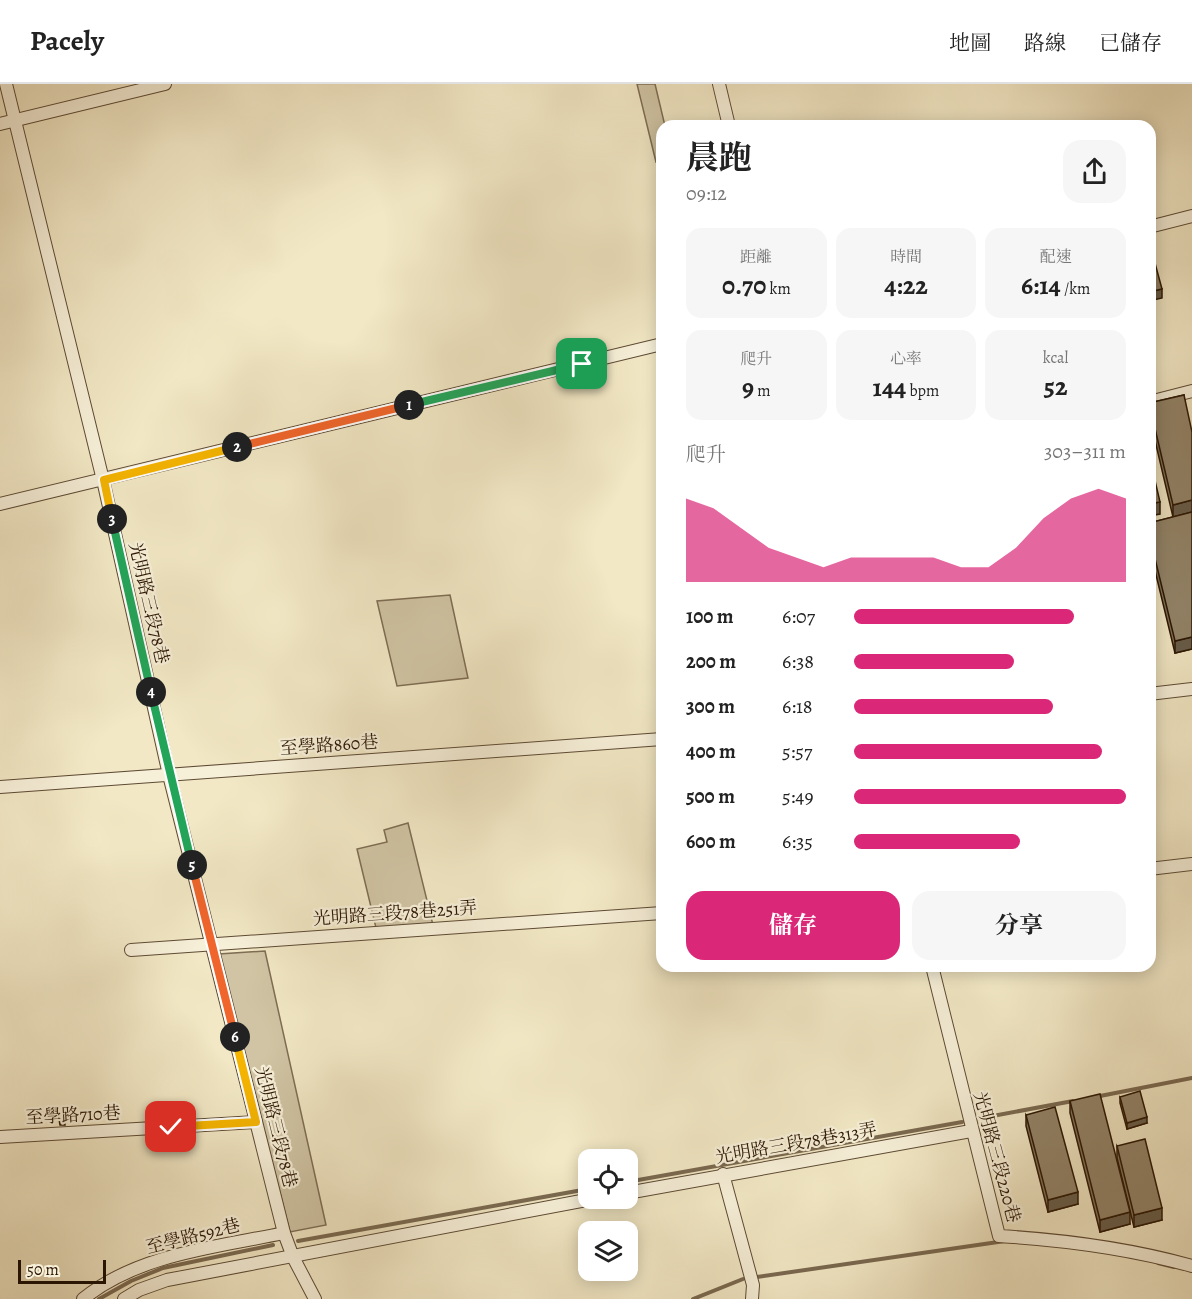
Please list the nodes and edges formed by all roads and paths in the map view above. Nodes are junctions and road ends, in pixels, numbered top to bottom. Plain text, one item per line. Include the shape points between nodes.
1 (6, 84) edge
2 (165, 84) edge
3 (719, 84) edge
4 (14, 120) junction
5 (728, 120) edge
6 (0, 124) edge
7 (1192, 216) edge
8 (1156, 225) edge
9 (656, 345) edge
10 (1192, 391) edge
11 (1156, 400) edge
12 (104, 480) junction
13 (0, 504) edge
14 (1192, 689) edge
15 (1156, 693) edge
16 (656, 740) edge
17 (169, 775) junction
18 (0, 787) edge
19 (1192, 864) edge
20 (1156, 868) edge
21 (656, 912) edge
22 (212, 944) junction
23 (131, 950) dead end
24 (933, 972) edge
25 (256, 1122) junction
26 (971, 1131) junction
27 (0, 1137) edge
28 (723, 1174) junction
29 (638, 1191) edge
30 (578, 1202) edge
31 (285, 1233) junction
32 (293, 1257) junction
33 (1192, 1266) edge
34 (83, 1299) edge
35 (124, 1299) edge
36 (315, 1299) edge
37 (752, 1299) edge

1 - 4 street, 光明路三段78巷
2 - 4 street
3 - 5 street
4 - 6 street
4 - 12 street, 光明路三段78巷
7 - 8 street
9 - 12 street
10 - 11 street
12 - 13 street
12 - 17 street, 光明路三段78巷
14 - 15 street
16 - 17 street, 至學路860巷
17 - 18 street, 至學路860巷
17 - 22 street, 光明路三段78巷
19 - 20 street
21 - 22 street, 光明路三段78巷251弄
22 - 23 street, 光明路三段78巷251弄
22 - 25 street, 光明路三段78巷
24 - 26 street, 光明路三段220巷
25 - 27 street, 至學路710巷
25 - 31 street, 光明路三段78巷
26 - 28 street, 光明路三段78巷313弄
26 - 33 street, 光明路三段220巷 via 999,1236 1073,1241
28 - 29 street, 光明路三段78巷313弄
28 - 37 street via 753,1285
30 - 32 street
31 - 32 street, 光明路三段78巷
31 - 34 street, 至學路592巷 via 158,1260 99,1286
32 - 35 street via 167,1280
32 - 36 street, 光明路三段78巷

